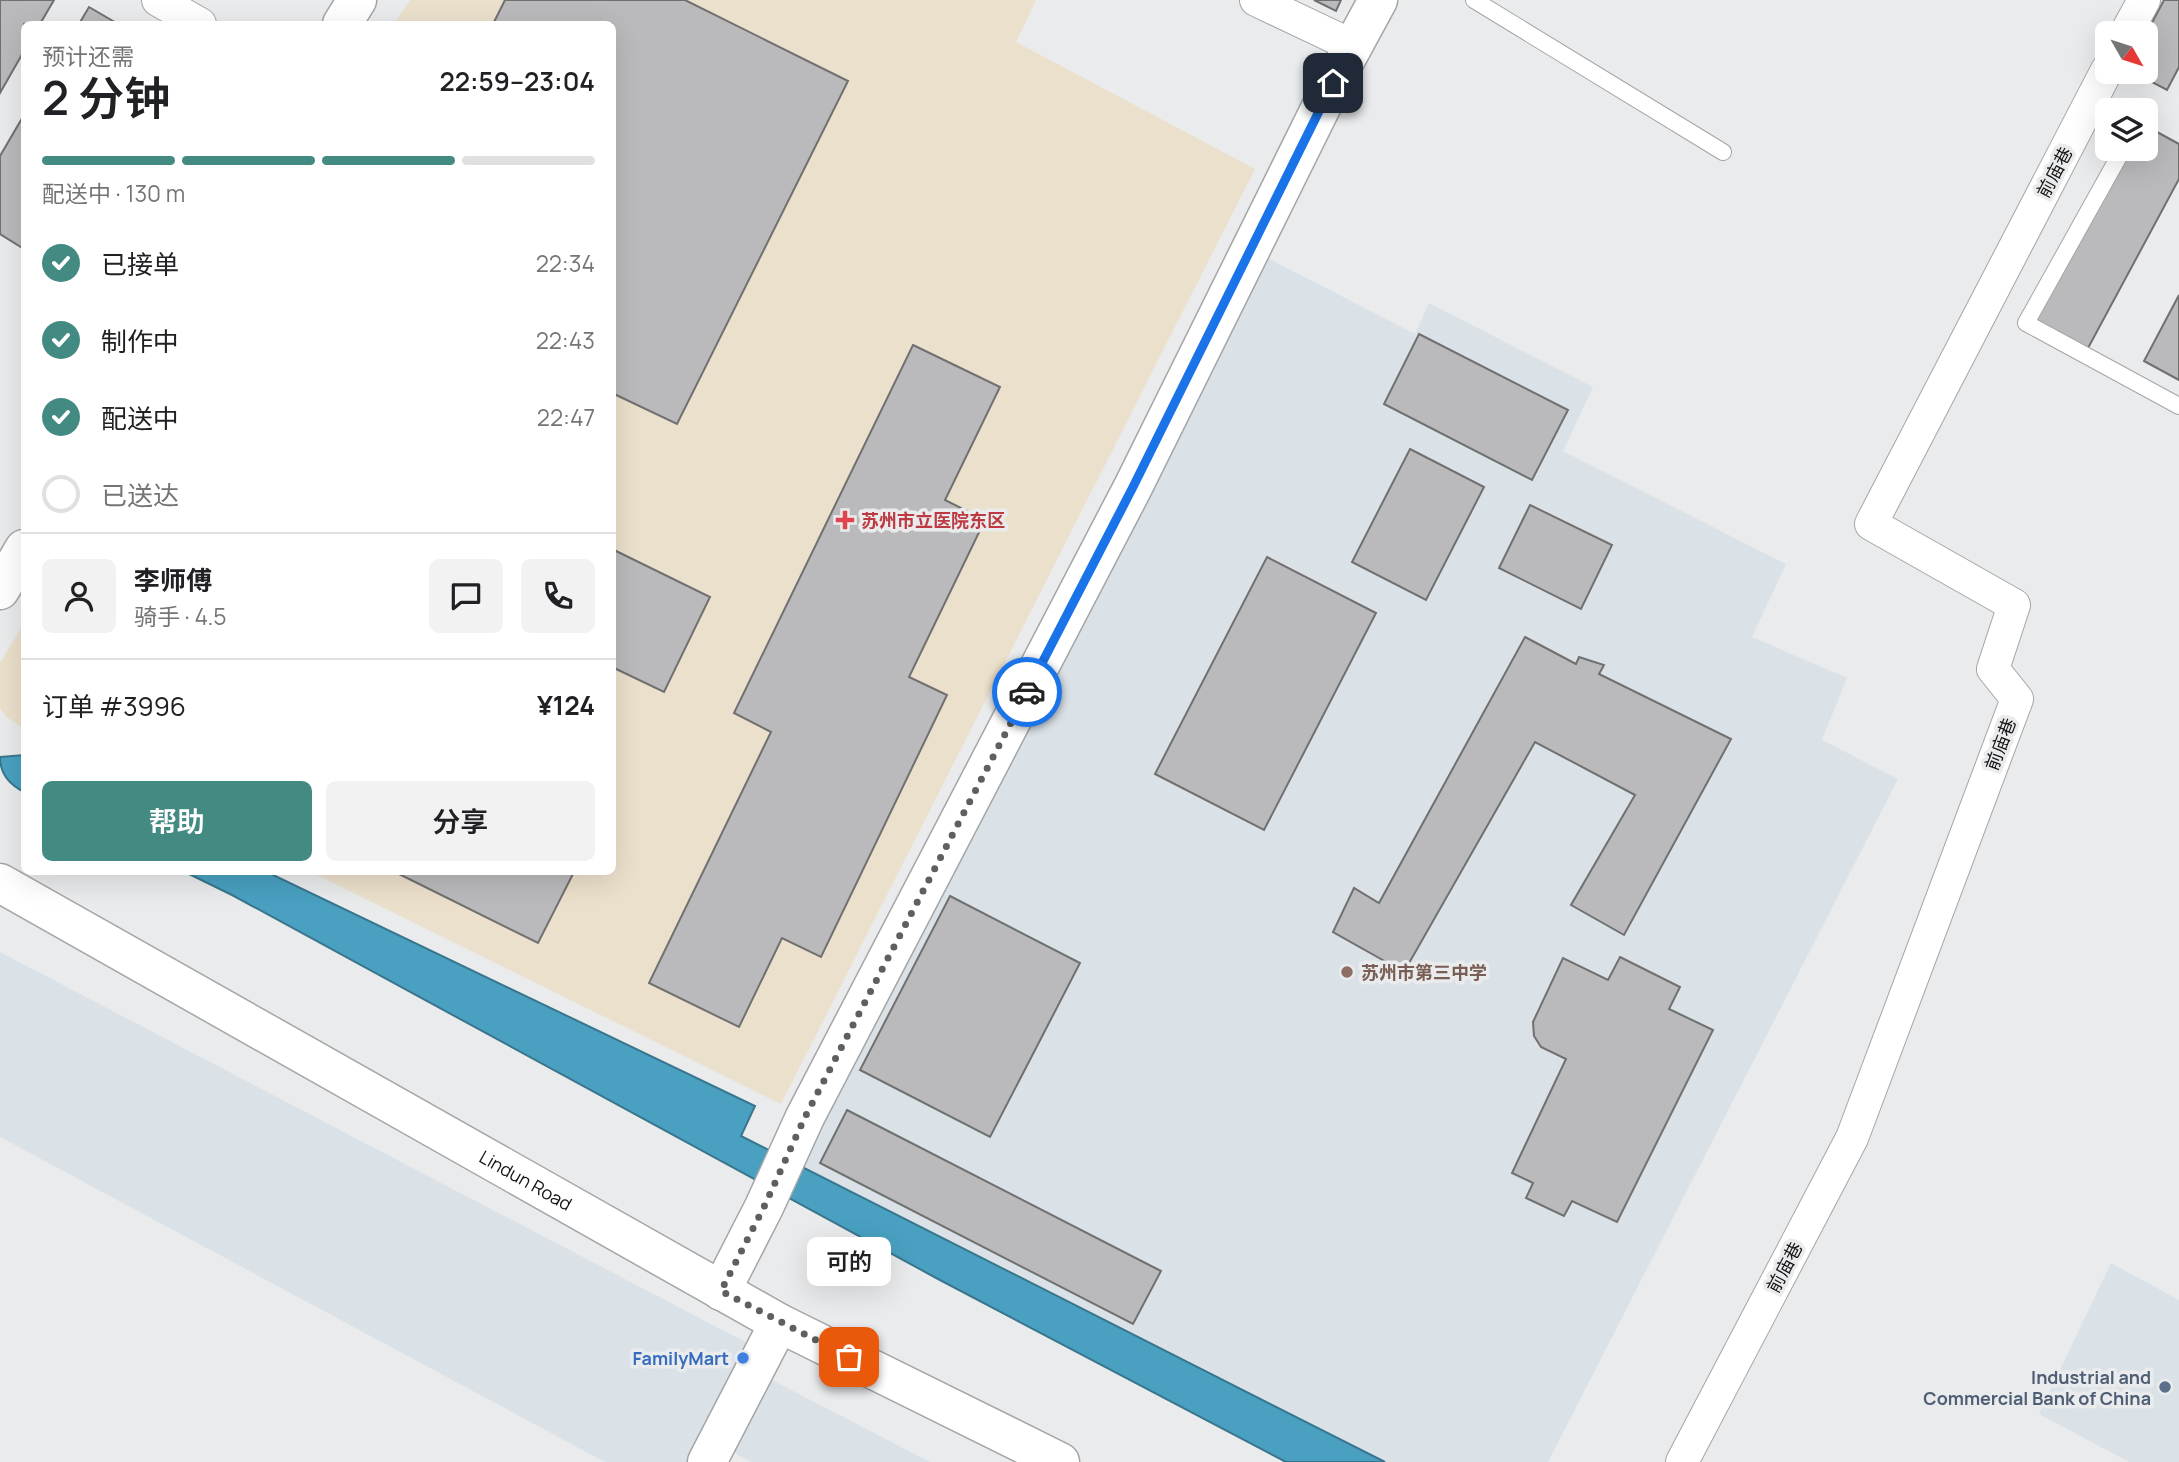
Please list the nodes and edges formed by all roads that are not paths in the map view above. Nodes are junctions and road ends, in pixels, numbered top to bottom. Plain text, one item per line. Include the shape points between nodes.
1 (158, 0) edge
2 (357, 0) edge
3 (1256, 0) edge
4 (1378, 0) edge
5 (1474, 0) edge
6 (2144, 0) edge
7 (195, 21) edge
8 (344, 21) edge
9 (2133, 21) edge
10 (1353, 46) junction
11 (2100, 84) edge
12 (1723, 152) dead end
13 (2116, 161) edge
14 (2179, 406) edge
15 (21, 554) edge
16 (0, 590) edge
17 (0, 883) edge
18 (721, 1291) junction
19 (779, 1323) junction
20 (707, 1462) edge
21 (1060, 1462) edge
22 (1682, 1462) edge

1 - 7 street
2 - 8 street
3 - 10 street
4 - 10 street
5 - 12 lane
6 - 9 street
10 - 18 street via 1133,487 805,1117
11 - 22 street, 前庙巷 via 1871,524 2014,605 1993,669 2017,699 1852,1138
13 - 14 lane via 2026,323
15 - 16 street
17 - 18 street, Lindun Road
18 - 19 street, Lindun Road
19 - 20 street
19 - 21 street, Lindun Road

